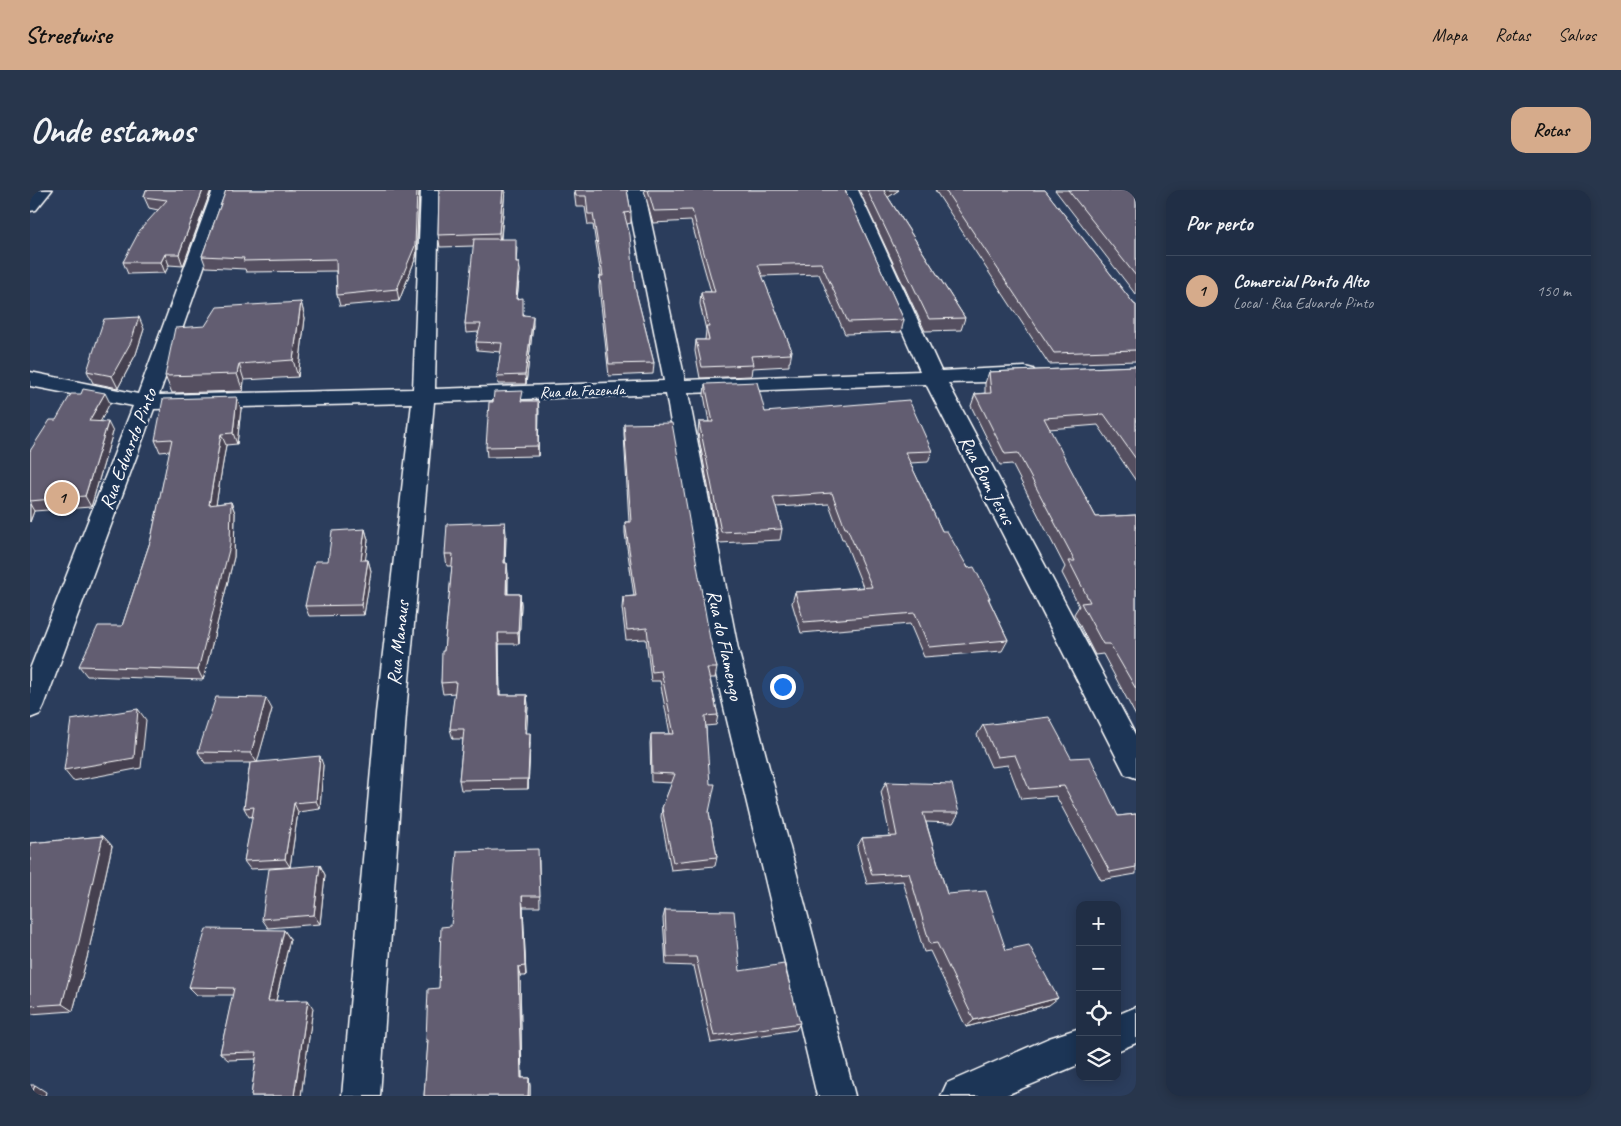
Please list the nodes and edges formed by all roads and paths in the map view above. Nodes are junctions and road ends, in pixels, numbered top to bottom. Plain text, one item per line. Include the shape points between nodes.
1 (43, 190) edge
2 (222, 190) edge
3 (430, 190) edge
4 (635, 190) edge
5 (849, 190) edge
6 (30, 206) edge
7 (1049, 373) edge
8 (934, 378) junction
9 (30, 380) edge
10 (676, 388) junction
11 (424, 396) junction
12 (146, 402) junction
13 (30, 706) edge
14 (1136, 765) edge
15 (1136, 1025) edge
16 (1121, 1031) edge
17 (1076, 1047) edge
18 (360, 1096) edge
19 (836, 1096) edge
20 (960, 1096) edge

1 - 6 street
2 - 12 street, Rua Eduardo Pinto
3 - 11 street, Rua Manaus
4 - 10 street, Rua do Flamengo
5 - 8 street, Rua Bom Jesus
7 - 8 street, Rua da Fazenda
8 - 10 street, Rua da Fazenda
8 - 14 street, Rua Bom Jesus
9 - 12 street, Rua da Fazenda
10 - 11 street, Rua da Fazenda
10 - 19 street, Rua do Flamengo via 724,650
11 - 12 street, Rua da Fazenda
11 - 18 street, Rua Manaus via 391,713
12 - 13 street, Rua Eduardo Pinto
15 - 16 street
17 - 20 street

